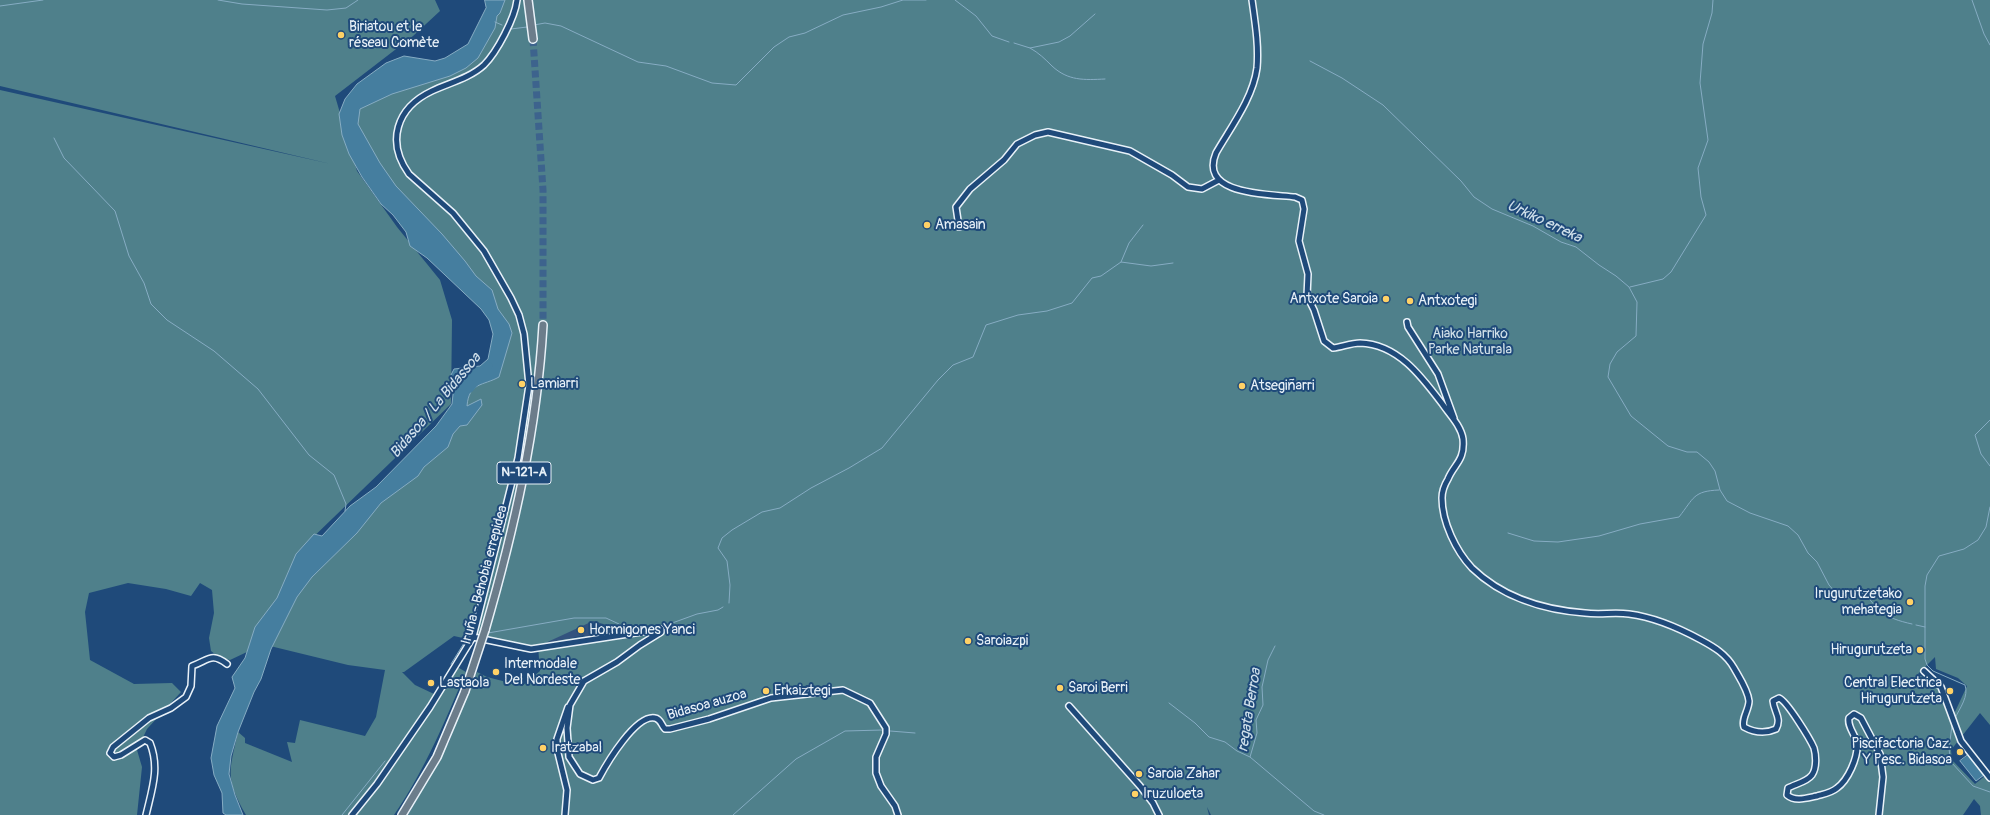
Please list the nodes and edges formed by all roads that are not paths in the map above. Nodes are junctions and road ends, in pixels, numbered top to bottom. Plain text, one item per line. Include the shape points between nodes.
1 (517, 0) edge
2 (528, 0) edge
3 (1252, 0) edge
4 (533, 35) tunnel mouth
5 (1219, 180) junction
6 (959, 227) dead end
7 (1407, 322) dead end
8 (543, 325) tunnel mouth
9 (1454, 421) junction
10 (473, 637) junction
11 (227, 664) dead end
12 (1924, 671) dead end
13 (570, 705) junction
14 (1069, 706) dead end
15 (1990, 778) edge
16 (146, 815) edge
17 (352, 815) edge
18 (402, 815) edge
19 (565, 815) edge
20 (898, 815) edge
21 (1159, 815) edge
22 (1879, 815) edge

1 - 10 street via 504,34 484,65 471,74 430,92 413,105 402,117 396,140 398,157 409,174 453,213 484,251 511,298 524,334 529,385 518,458
2 - 4 highway
3 - 5 street via 1258,47 1257,68 1250,92 1214,158 1215,173
5 - 6 street via 1202,189 1188,187 1172,174 1130,151 1048,132 1035,134 1017,144 1004,160 970,189 956,207
5 - 9 street via 1233,190 1302,200 1304,209 1298,241 1308,274 1307,296 1324,341 1333,348 1359,343 1383,348 1398,356 1420,374
7 - 9 street via 1408,328 1438,374
8 - 18 highway, Iruña - Behobia errepidea / N-121-A, bridge via 528,450 509,540 484,630 465,691 437,757
9 - 22 street via 1463,439 1462,452 1459,463 1448,477 1442,497 1449,529 1459,551 1472,567 1504,591 1532,603 1585,613 1628,613 1652,618 1698,638 1720,651 1733,665 1749,701 1743,721 1744,727 1752,732 1763,733 1776,729 1779,718 1773,701 1779,698 1787,705 1814,748 1815,768 1812,776 1788,788 1787,795 1791,798 1817,796 1838,788 1846,777 1856,752 1857,743 1849,718 1854,714 1858,716 1865,724 1880,754 1883,777
10 - 13 street, Bidasoa auzoa via 531,649 661,629 659,635 584,681
10 - 17 street via 430,707 377,784
11 - 16 street via 216,657 211,657 192,666 191,686 186,697 149,718 113,747 110,753 114,757 145,740 150,743 155,756 156,775
12 - 15 street via 1941,687 1961,741
13 - 19 street, Bidasoa auzoa via 557,739 567,790
13 - 20 street, Bidasoa auzoa via 567,728 569,756 580,774 593,780 599,778 607,762 629,733 647,718 656,718 661,726 670,729 771,698 843,690 870,703 886,728 876,757 876,773
14 - 21 street via 1140,786

